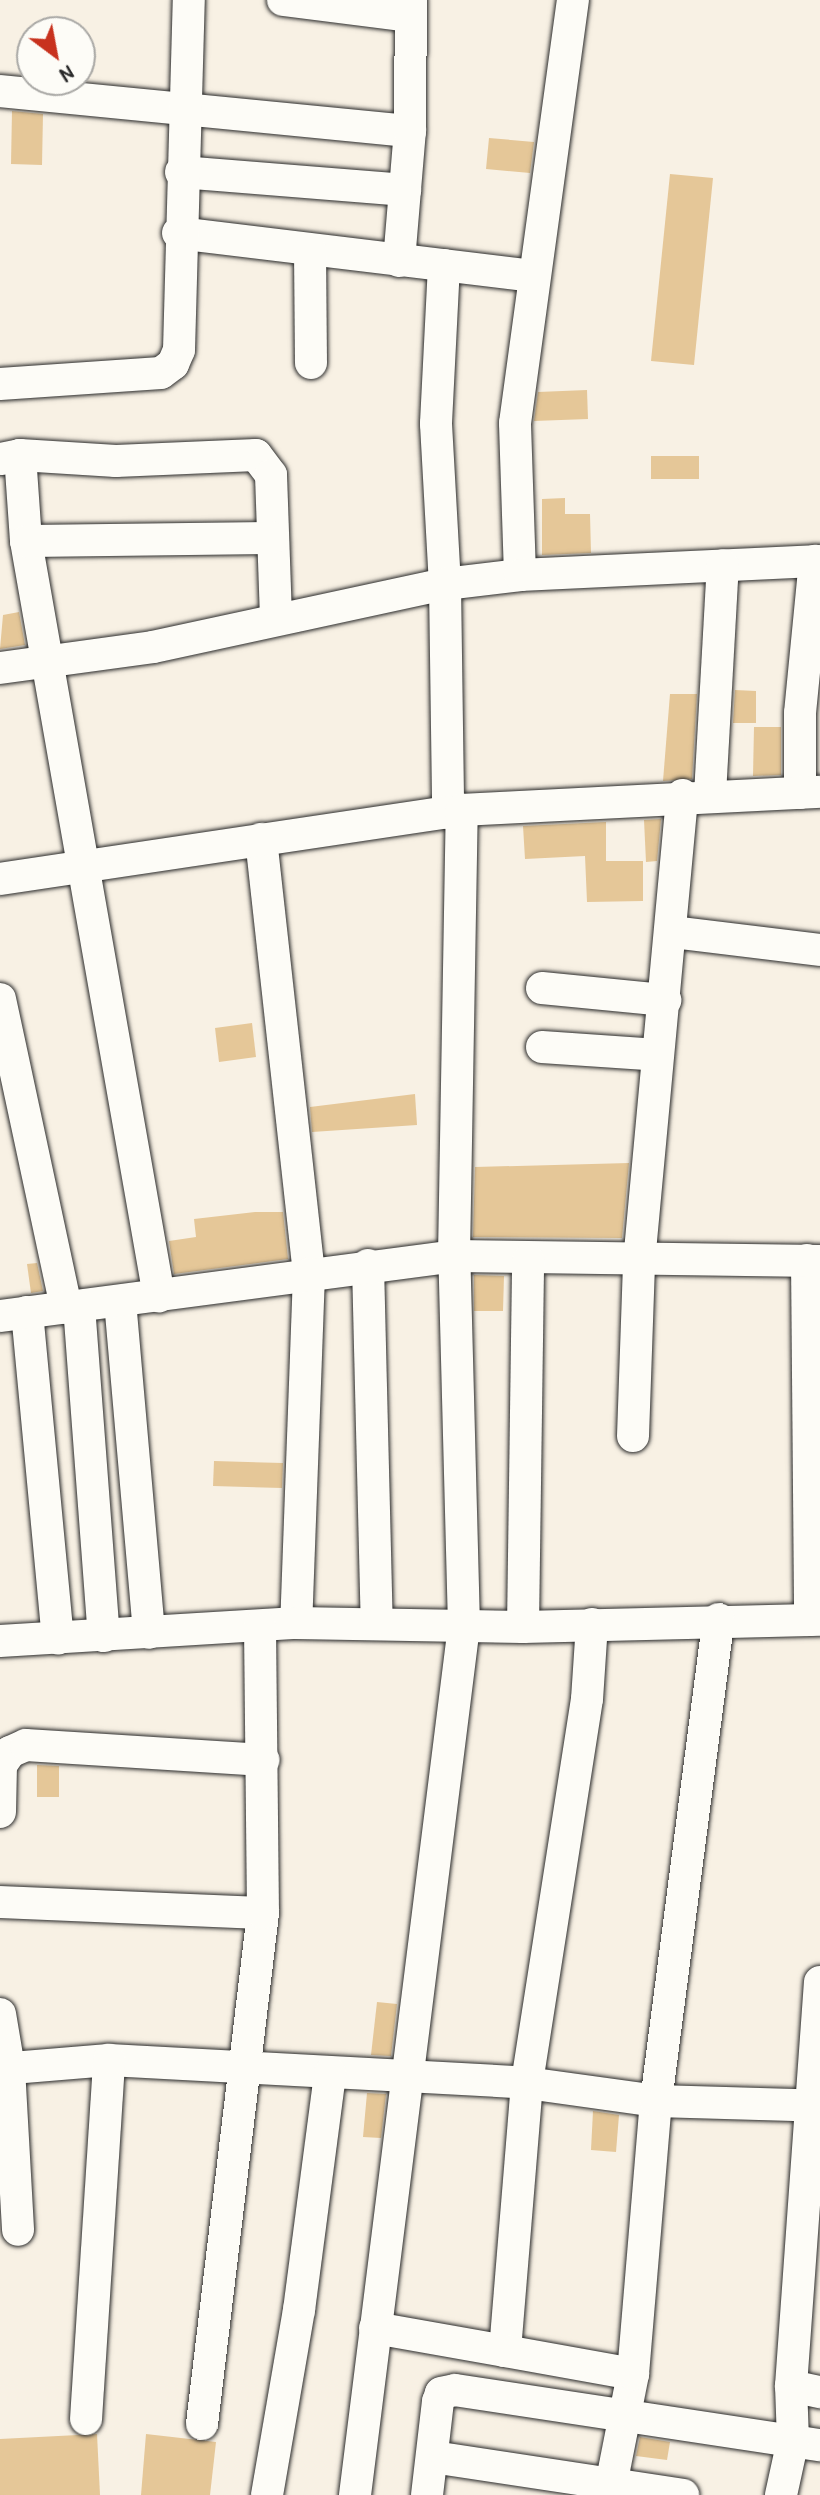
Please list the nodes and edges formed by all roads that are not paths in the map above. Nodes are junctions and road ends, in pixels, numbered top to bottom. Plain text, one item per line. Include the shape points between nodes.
1 (189, 0) edge
2 (283, 0) edge
3 (573, 0) edge
4 (410, 8) edge
5 (0, 91) edge
6 (184, 110) junction
7 (410, 131) junction
8 (181, 172) junction
9 (405, 190) junction
10 (178, 233) junction
11 (310, 250) junction
12 (399, 261) junction
13 (444, 265) junction
14 (532, 276) junction
15 (311, 363) dead end
16 (0, 384) edge
17 (10, 457) edge
18 (272, 538) junction
19 (26, 541) junction
20 (818, 561) edge
21 (723, 565) junction
22 (520, 575) junction
23 (445, 584) junction
24 (276, 618) junction
25 (50, 661) junction
26 (0, 668) edge
27 (810, 793) edge
28 (696, 795) junction
29 (455, 812) junction
30 (261, 839) junction
31 (80, 865) junction
32 (0, 879) edge
33 (673, 932) junction
34 (820, 950) edge
35 (542, 988) dead end
36 (0, 999) edge
37 (665, 1000) junction
38 (542, 1047) dead end
39 (658, 1055) junction
40 (454, 1256) junction
41 (528, 1260) junction
42 (814, 1261) edge
43 (639, 1262) junction
44 (368, 1265) junction
45 (309, 1274) junction
46 (159, 1296) junction
47 (120, 1301) junction
48 (72, 1307) junction
49 (7, 1312) edge
50 (633, 1436) dead end
51 (719, 1619) junction
52 (815, 1620) edge
53 (296, 1623) junction
54 (377, 1624) junction
55 (592, 1624) junction
56 (260, 1626) junction
57 (464, 1626) junction
58 (523, 1627) junction
59 (149, 1633) junction
60 (104, 1636) junction
61 (58, 1639) junction
62 (0, 1641) edge
63 (264, 1760) junction
64 (0, 1812) edge
65 (0, 1902) edge
66 (263, 1913) junction
67 (820, 1982) edge
68 (0, 2014) edge
69 (109, 2060) junction
70 (4, 2068) edge
71 (246, 2068) junction
72 (330, 2073) junction
73 (408, 2077) junction
74 (527, 2083) junction
75 (656, 2101) junction
76 (815, 2106) edge
77 (18, 2230) dead end
78 (375, 2328) junction
79 (505, 2351) junction
80 (633, 2374) junction
81 (805, 2389) edge
82 (625, 2414) junction
83 (86, 2419) dead end
84 (202, 2424) dead end
85 (806, 2443) edge
86 (433, 2457) junction
87 (610, 2488) edge
88 (267, 2495) edge
89 (355, 2495) edge
90 (427, 2495) edge
91 (683, 2495) edge
92 (781, 2495) edge

1 - 6 street
2 - 4 street
3 - 14 street
4 - 7 street
5 - 6 street
6 - 7 street
6 - 8 street
7 - 9 street
8 - 9 street
8 - 10 street
9 - 12 street
10 - 11 street
10 - 16 street via 179,350 173,364 161,373
11 - 12 street
11 - 15 street
12 - 13 street
13 - 14 street
13 - 23 street via 436,424
14 - 22 street via 515,423
17 - 18 street via 116,461 256,455 271,475
17 - 19 street
18 - 19 street
18 - 24 street
19 - 25 street
20 - 21 street
20 - 27 street via 800,713
21 - 22 street
21 - 28 street
22 - 23 street
23 - 24 street
23 - 29 street
24 - 25 street via 153,647
25 - 26 street
25 - 31 street
27 - 28 street
28 - 29 street
28 - 33 street
29 - 30 street
29 - 40 street
30 - 31 street
30 - 45 street
31 - 32 street
31 - 46 street
33 - 34 street
33 - 37 street
35 - 37 street
36 - 48 street
37 - 39 street
38 - 39 street
39 - 43 street
40 - 41 street
40 - 44 street
40 - 57 street
41 - 43 street
41 - 58 street
42 - 43 street
42 - 52 street
43 - 50 street
44 - 45 street
44 - 54 street
45 - 46 street
45 - 53 street
46 - 47 street
47 - 48 street
47 - 59 street
48 - 49 street
48 - 60 street
49 - 61 street
51 - 52 street
51 - 55 street
51 - 75 street
53 - 54 street
53 - 56 street
54 - 57 street
55 - 58 street
55 - 74 street via 587,1699
56 - 59 street
56 - 63 street
57 - 58 street
57 - 73 street
59 - 60 street
60 - 61 street
61 - 62 street
63 - 64 street via 26,1745 10,1752 1,1765
63 - 66 street
65 - 66 street
66 - 71 street
67 - 76 street
68 - 70 street
69 - 70 street
69 - 71 street
69 - 83 street
70 - 77 street
71 - 72 street
71 - 84 street
72 - 73 street
72 - 88 street via 299,2310
73 - 74 street
73 - 78 street
74 - 75 street
74 - 79 street
75 - 76 street
75 - 80 street
76 - 81 street
78 - 79 street
78 - 89 street
79 - 80 street
80 - 82 street
81 - 85 street
82 - 85 street
82 - 86 street via 455,2390 441,2393
82 - 87 street
85 - 92 street
86 - 87 street
86 - 90 street
87 - 91 street

